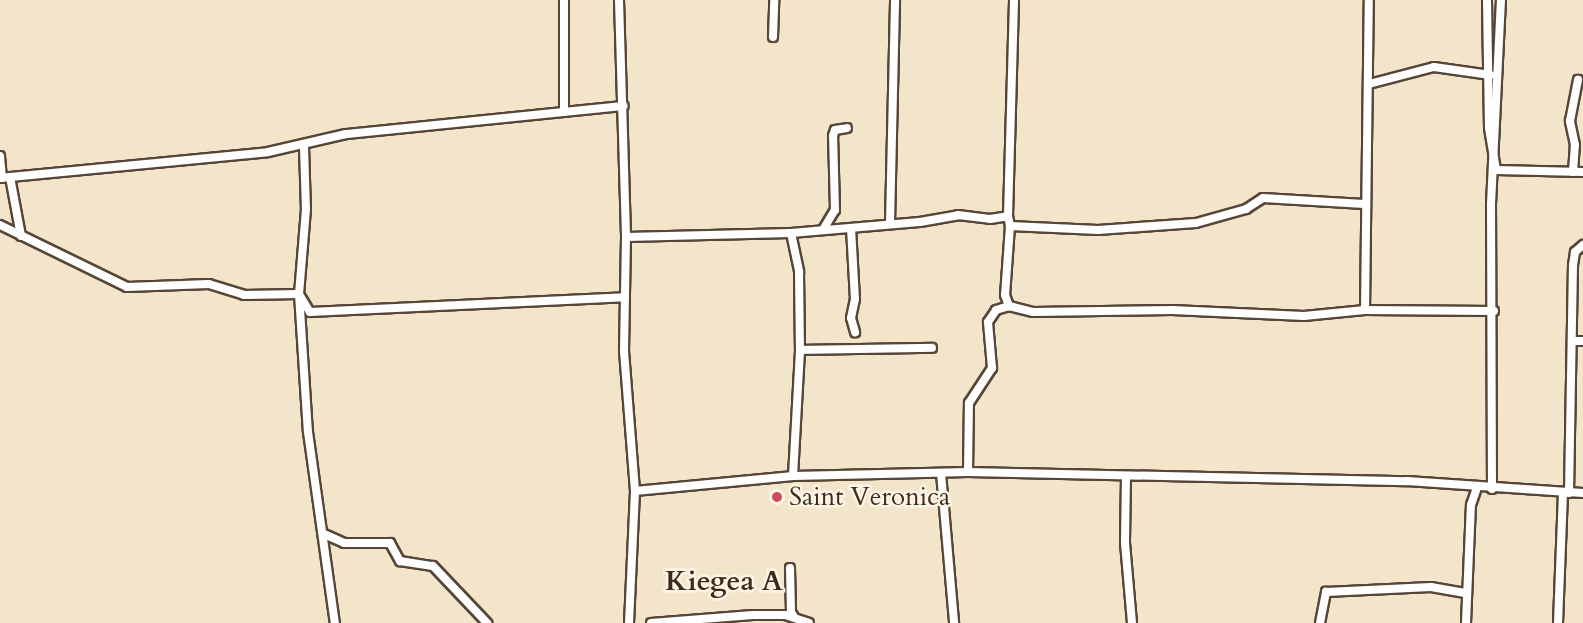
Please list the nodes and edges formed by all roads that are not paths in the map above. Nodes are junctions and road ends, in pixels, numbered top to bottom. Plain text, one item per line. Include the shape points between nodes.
1 (564, 0) edge
2 (620, 0) edge
3 (774, 0) edge
4 (895, 0) edge
5 (1014, 0) edge
6 (1487, 0) edge
7 (1501, 0) edge
8 (1369, 1) edge
9 (773, 37) dead end
10 (1497, 72) junction
11 (1487, 76) junction
12 (1578, 80) dead end
13 (1369, 84) junction
14 (624, 106) junction
15 (564, 112) junction
16 (847, 128) dead end
17 (304, 147) junction
18 (0, 156) edge
19 (1496, 170) junction
20 (1573, 172) junction
21 (1583, 172) edge
22 (4, 178) edge
23 (1364, 204) junction
24 (1008, 216) junction
25 (890, 223) junction
26 (0, 225) edge
27 (1010, 226) junction
28 (824, 228) junction
29 (851, 228) junction
30 (791, 233) junction
31 (21, 236) junction
32 (626, 237) junction
33 (1583, 245) edge
34 (299, 294) junction
35 (626, 297) junction
36 (1009, 306) junction
37 (1365, 310) junction
38 (1494, 311) junction
39 (855, 332) dead end
40 (1573, 341) junction
41 (1583, 341) edge
42 (932, 348) dead end
43 (800, 350) junction
44 (968, 472) junction
45 (941, 473) junction
46 (793, 476) junction
47 (1126, 477) junction
48 (1477, 488) junction
49 (1492, 489) junction
50 (635, 491) junction
51 (1566, 493) junction
52 (1583, 493) edge
53 (324, 534) junction
54 (790, 568) dead end
55 (1466, 593) junction
56 (794, 617) junction
57 (335, 623) edge
58 (487, 623) edge
59 (629, 623) edge
60 (651, 623) edge
61 (809, 623) edge
62 (954, 623) edge
63 (1132, 623) edge
64 (1320, 623) edge
65 (1467, 623) edge
66 (1558, 623) edge

1 - 15 street
2 - 14 street
3 - 9 street
4 - 25 street
5 - 24 street
6 - 11 street
7 - 10 street
8 - 13 street
10 - 11 street
10 - 19 street
11 - 13 street via 1434,67
11 - 19 street via 1491,153
12 - 20 street via 1570,121 1575,145
13 - 23 street
14 - 15 street
14 - 32 street
15 - 17 street via 346,134
16 - 28 street via 835,130 833,136 835,210
17 - 22 street
17 - 34 street via 306,209
18 - 22 street
19 - 20 street
19 - 38 street via 1491,204
20 - 21 street
22 - 31 street
23 - 27 street via 1263,198 1246,209 1196,223 1098,231
23 - 37 street
24 - 25 street via 990,219 958,215
24 - 27 street
25 - 29 street
26 - 31 street
27 - 36 street via 1004,287
28 - 29 street
28 - 30 street
29 - 39 street via 855,299 851,318
30 - 32 street
30 - 43 street via 799,272
31 - 34 street via 127,287 209,284 244,295
32 - 35 street
33 - 40 street via 1573,258
34 - 35 street via 310,312
34 - 53 street via 316,510
35 - 50 street via 624,351
36 - 37 street via 1033,312 1172,310 1254,316
36 - 44 street via 996,310 988,322 992,368 969,403
37 - 38 street
38 - 49 street
40 - 41 street
40 - 51 street
42 - 43 street
43 - 46 street
44 - 45 street
44 - 47 street
45 - 46 street
45 - 62 street
46 - 50 street
47 - 48 street via 1432,481
47 - 63 street via 1125,543
48 - 49 street
48 - 55 street via 1471,505
49 - 51 street
50 - 59 street
51 - 52 street
51 - 66 street
53 - 57 street
53 - 58 street via 344,543 390,543 400,561 433,566
54 - 56 street via 790,612
55 - 64 street via 1431,587 1326,592
55 - 65 street
56 - 60 street via 753,615
56 - 61 street

